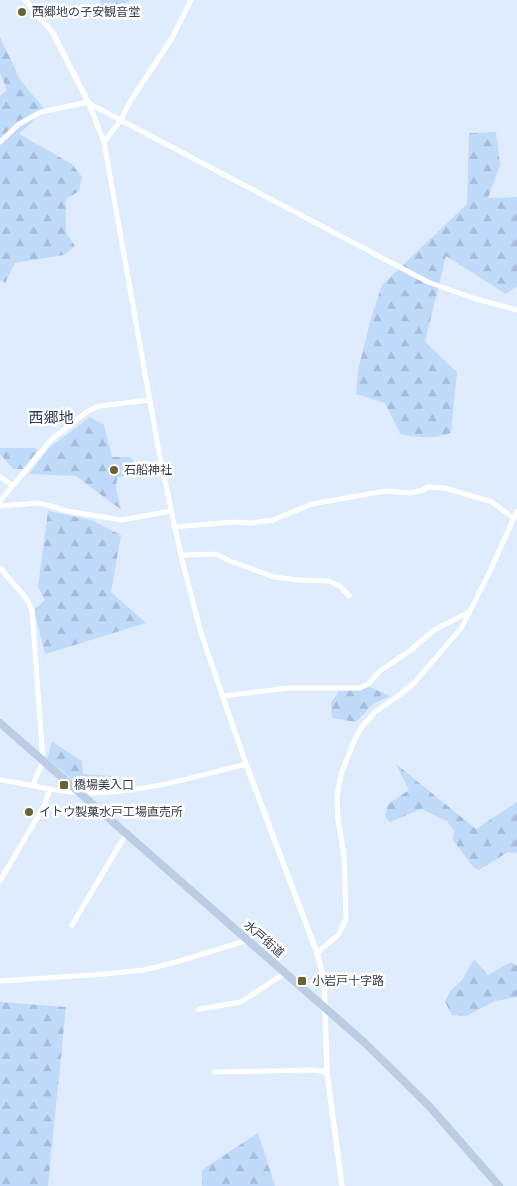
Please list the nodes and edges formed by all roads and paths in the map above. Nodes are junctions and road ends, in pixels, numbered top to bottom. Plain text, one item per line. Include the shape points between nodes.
1 (25, 0) edge
2 (191, 0) edge
3 (89, 103) junction
4 (121, 120) junction
5 (0, 142) edge
6 (104, 142) junction
7 (517, 310) edge
8 (150, 400) junction
9 (0, 477) edge
10 (12, 485) junction
11 (0, 501) edge
12 (0, 506) edge
13 (171, 511) junction
14 (517, 511) edge
15 (513, 518) junction
16 (174, 527) junction
17 (181, 556) junction
18 (0, 568) edge
19 (350, 596) dead end
20 (470, 612) junction
21 (223, 696) junction
22 (0, 723) edge
23 (43, 761) junction
24 (246, 764) junction
25 (0, 780) edge
26 (33, 786) junction
27 (50, 789) junction
28 (79, 792) junction
29 (126, 834) junction
30 (0, 881) edge
31 (72, 925) dead end
32 (248, 940) junction
33 (317, 953) junction
34 (285, 973) junction
35 (0, 981) edge
36 (324, 1006) junction
37 (199, 1009) dead end
38 (215, 1072) dead end
39 (327, 1072) junction
40 (342, 1186) edge
41 (499, 1186) edge

1 - 3 street via 53,34
2 - 4 street via 172,38
3 - 4 street
3 - 5 street via 41,112 19,124
3 - 6 street
4 - 6 street
4 - 7 street via 428,282
6 - 8 street
8 - 10 street via 100,406 88,411 52,439
8 - 13 street
9 - 10 street
10 - 11 street
12 - 13 street via 38,504 122,520
13 - 16 street
14 - 15 street
15 - 16 street via 492,502 445,488 428,487 411,493 386,491 312,504 273,520
15 - 20 street
16 - 17 street
17 - 19 street via 216,554 274,577 329,581
17 - 21 street via 201,633
18 - 23 street via 32,610
20 - 21 street via 434,630 360,688 288,688
20 - 33 street via 462,627 424,672 374,713 354,741 337,796 344,855 346,920 339,934
21 - 24 street
22 - 23 highway, 水戸街道
23 - 26 street
23 - 28 highway, 水戸街道
24 - 28 street via 150,786 112,792
24 - 33 street
25 - 26 street
26 - 27 street
27 - 28 street
27 - 30 street via 44,806
28 - 29 highway, 水戸街道
29 - 31 street
29 - 32 highway, 水戸街道
32 - 34 highway, 水戸街道
32 - 35 street via 144,970
33 - 36 street via 323,972
34 - 36 highway, 水戸街道
34 - 37 street via 241,1002
36 - 39 street
36 - 41 highway, 水戸街道 via 429,1106
38 - 39 street
39 - 40 street

